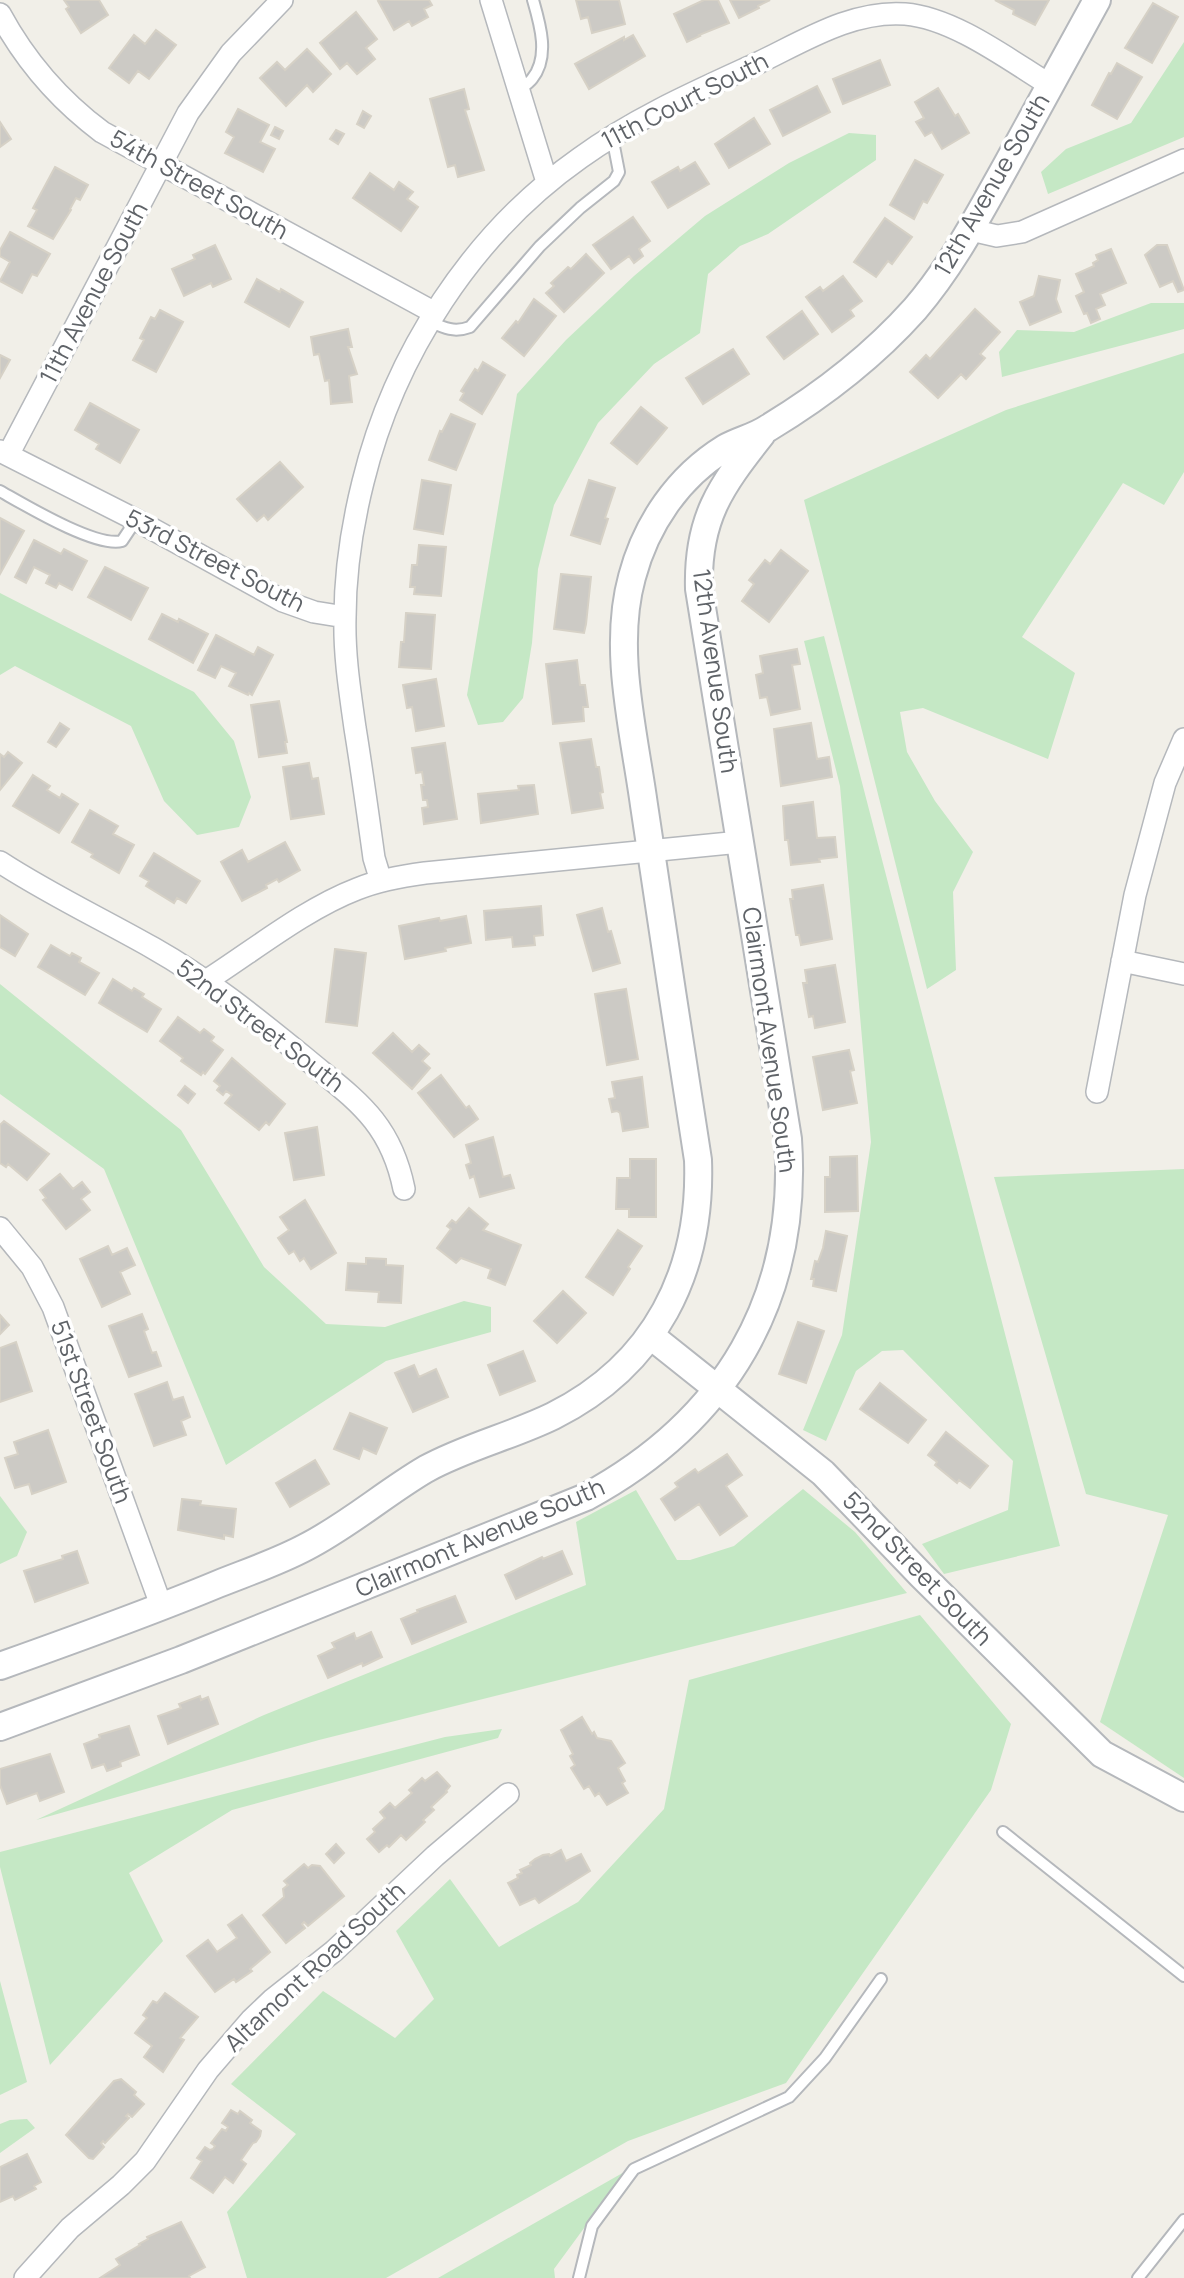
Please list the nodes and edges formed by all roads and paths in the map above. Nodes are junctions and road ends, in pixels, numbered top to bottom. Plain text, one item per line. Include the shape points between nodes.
1 (282, 0) edge
2 (491, 0) edge
3 (533, 0) edge
4 (1097, 0) edge
5 (0, 14) edge
6 (1051, 85) junction
7 (519, 90) junction
8 (612, 136) junction
9 (1184, 160) edge
10 (162, 166) junction
11 (547, 182) junction
12 (971, 230) junction
13 (432, 317) junction
14 (765, 430) junction
15 (4, 453) edge
16 (0, 491) edge
17 (135, 520) junction
18 (345, 617) junction
19 (1184, 739) edge
20 (740, 842) junction
21 (651, 850) junction
22 (0, 862) edge
23 (381, 881) junction
24 (1122, 961) junction
25 (1184, 974) edge
26 (206, 981) junction
27 (1097, 1092) dead end
28 (404, 1189) dead end
29 (0, 1228) edge
30 (651, 1336) junction
31 (718, 1388) junction
32 (162, 1608) junction
33 (0, 1666) edge
34 (0, 1727) edge
35 (508, 1794) dead end
36 (1184, 1798) edge
37 (1003, 1832) dead end
38 (1184, 1976) edge
39 (881, 1979) dead end
40 (1184, 2220) edge
41 (25, 2278) edge
42 (579, 2278) edge
43 (1138, 2278) edge

1 - 10 street, 11th Avenue South via 209,83
2 - 7 street
3 - 7 lane via 541,57 533,79
4 - 6 street, 12th Avenue South
5 - 10 street, 54th Street South via 26,58 64,101 102,132
6 - 8 street, 11th Court South via 952,27 921,16 885,14 848,21 691,93
6 - 12 street, 12th Avenue South
7 - 11 street
8 - 11 street, 11th Court South
8 - 13 lane via 619,172 614,181 540,246 470,327 448,329
9 - 12 street via 1021,232 997,236
10 - 13 street, 54th Street South
10 - 15 street, 11th Avenue South
11 - 13 street, 11th Court South via 489,242
12 - 14 street, 12th Avenue South via 933,288 896,329 854,367
13 - 18 street, 11th Court South via 392,394 366,470 350,549
14 - 20 street, 12th Avenue South via 712,507 698,568
14 - 21 street, 12th Avenue South via 727,447 673,493 650,530 632,576 624,657
15 - 17 street, 53rd Street South
16 - 17 lane via 99,541 122,541
17 - 18 street, 53rd Street South via 283,601
18 - 23 street via 348,672
19 - 24 street via 1165,783
20 - 21 street
20 - 31 street, Clairmont Avenue South via 788,1139 789,1199 780,1259 768,1296 749,1340
21 - 23 street
21 - 30 street via 699,1186 687,1264
22 - 26 street, 52nd Street South
23 - 26 street via 313,911
24 - 25 street
24 - 27 street
26 - 28 street, 52nd Street South via 365,1107 387,1136
29 - 32 street, 51st Street South via 32,1267 53,1307
30 - 31 street, 52nd Street South
30 - 32 street via 615,1374 565,1410 430,1467 289,1556
31 - 34 street, Clairmont Avenue South via 661,1448 586,1497 181,1660
31 - 36 street, 52nd Street South via 823,1473 1101,1754
32 - 33 street
35 - 41 street, Altamont Road South via 251,2020 208,2070 134,2173 70,2228
37 - 38 lane
39 - 42 lane via 825,2058 789,2098 634,2169 592,2226
40 - 43 lane

